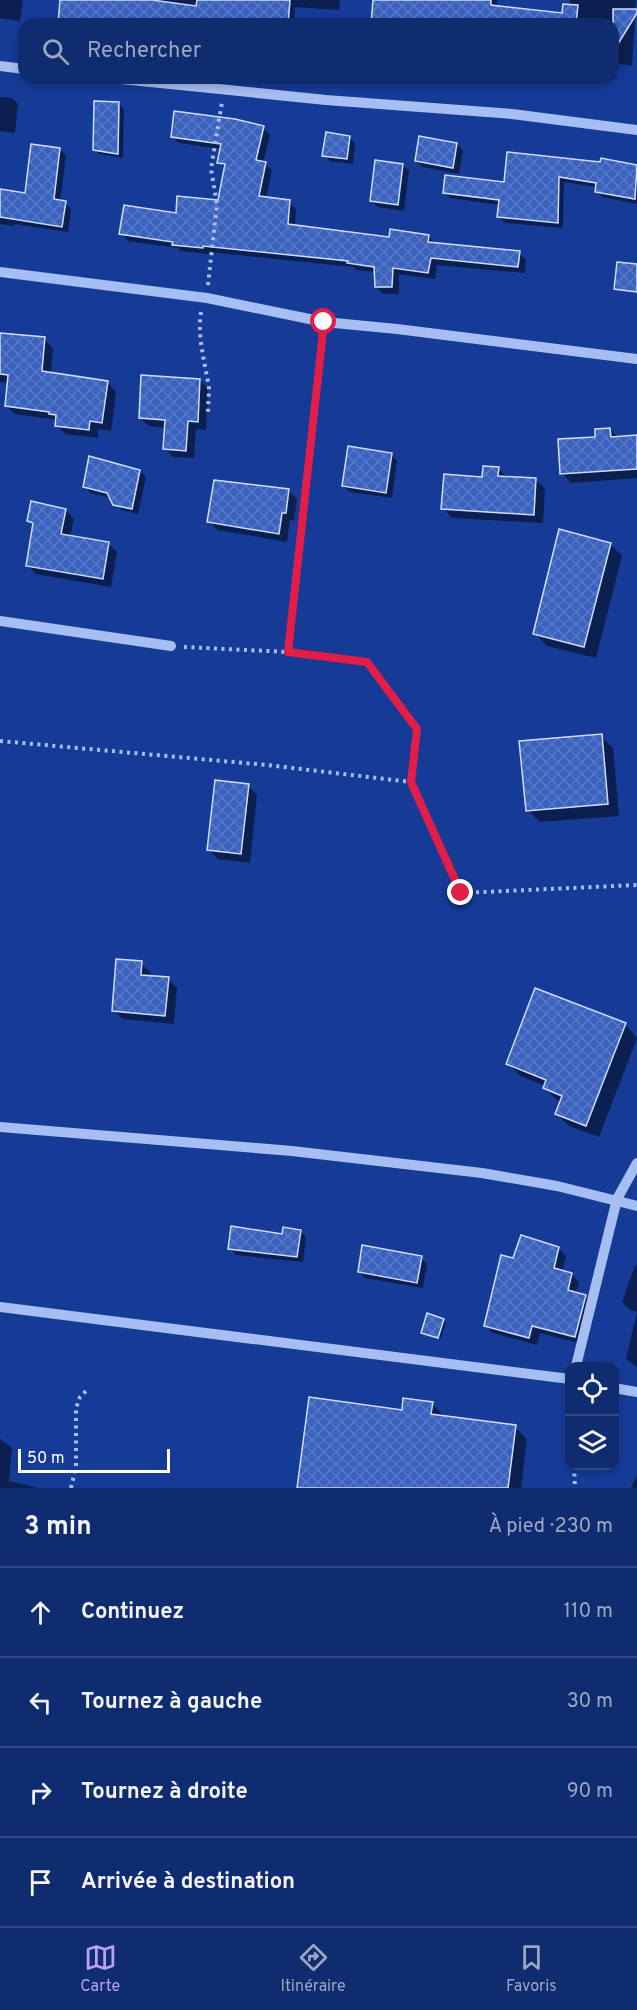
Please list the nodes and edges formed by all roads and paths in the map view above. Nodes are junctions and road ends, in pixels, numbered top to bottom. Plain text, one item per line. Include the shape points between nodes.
1 (0, 66) edge
2 (18, 68) edge
3 (168, 84) edge
4 (224, 90) junction
5 (637, 130) edge
6 (0, 272) edge
7 (207, 298) junction
8 (324, 322) junction
9 (637, 359) edge
10 (208, 412) dead end
11 (0, 621) edge
12 (171, 646) joint
13 (288, 652) junction
14 (0, 741) edge
15 (411, 782) junction
16 (637, 885) edge
17 (0, 1127) edge
18 (637, 1163) edge
19 (617, 1199) junction
20 (637, 1206) edge
21 (0, 1307) edge
22 (577, 1362) edge
23 (565, 1378) edge
24 (89, 1388) dead end
25 (619, 1389) edge
26 (637, 1392) edge
27 (574, 1470) edge
28 (71, 1488) edge
29 (575, 1488) edge

1 - 2 street
3 - 4 street
4 - 5 street via 512,114
4 - 7 path via 211,169 217,204
6 - 7 street
7 - 8 street
7 - 10 path via 201,306 199,323 209,390
8 - 9 street
8 - 13 path
11 - 12 street
12 - 13 path
13 - 15 path via 367,662 417,729
14 - 15 path
15 - 16 path via 461,893
17 - 19 street via 292,1151 482,1173
18 - 19 street
19 - 20 street
19 - 22 street
21 - 23 street
24 - 28 path via 76,1408 76,1467
25 - 26 street
27 - 29 path

